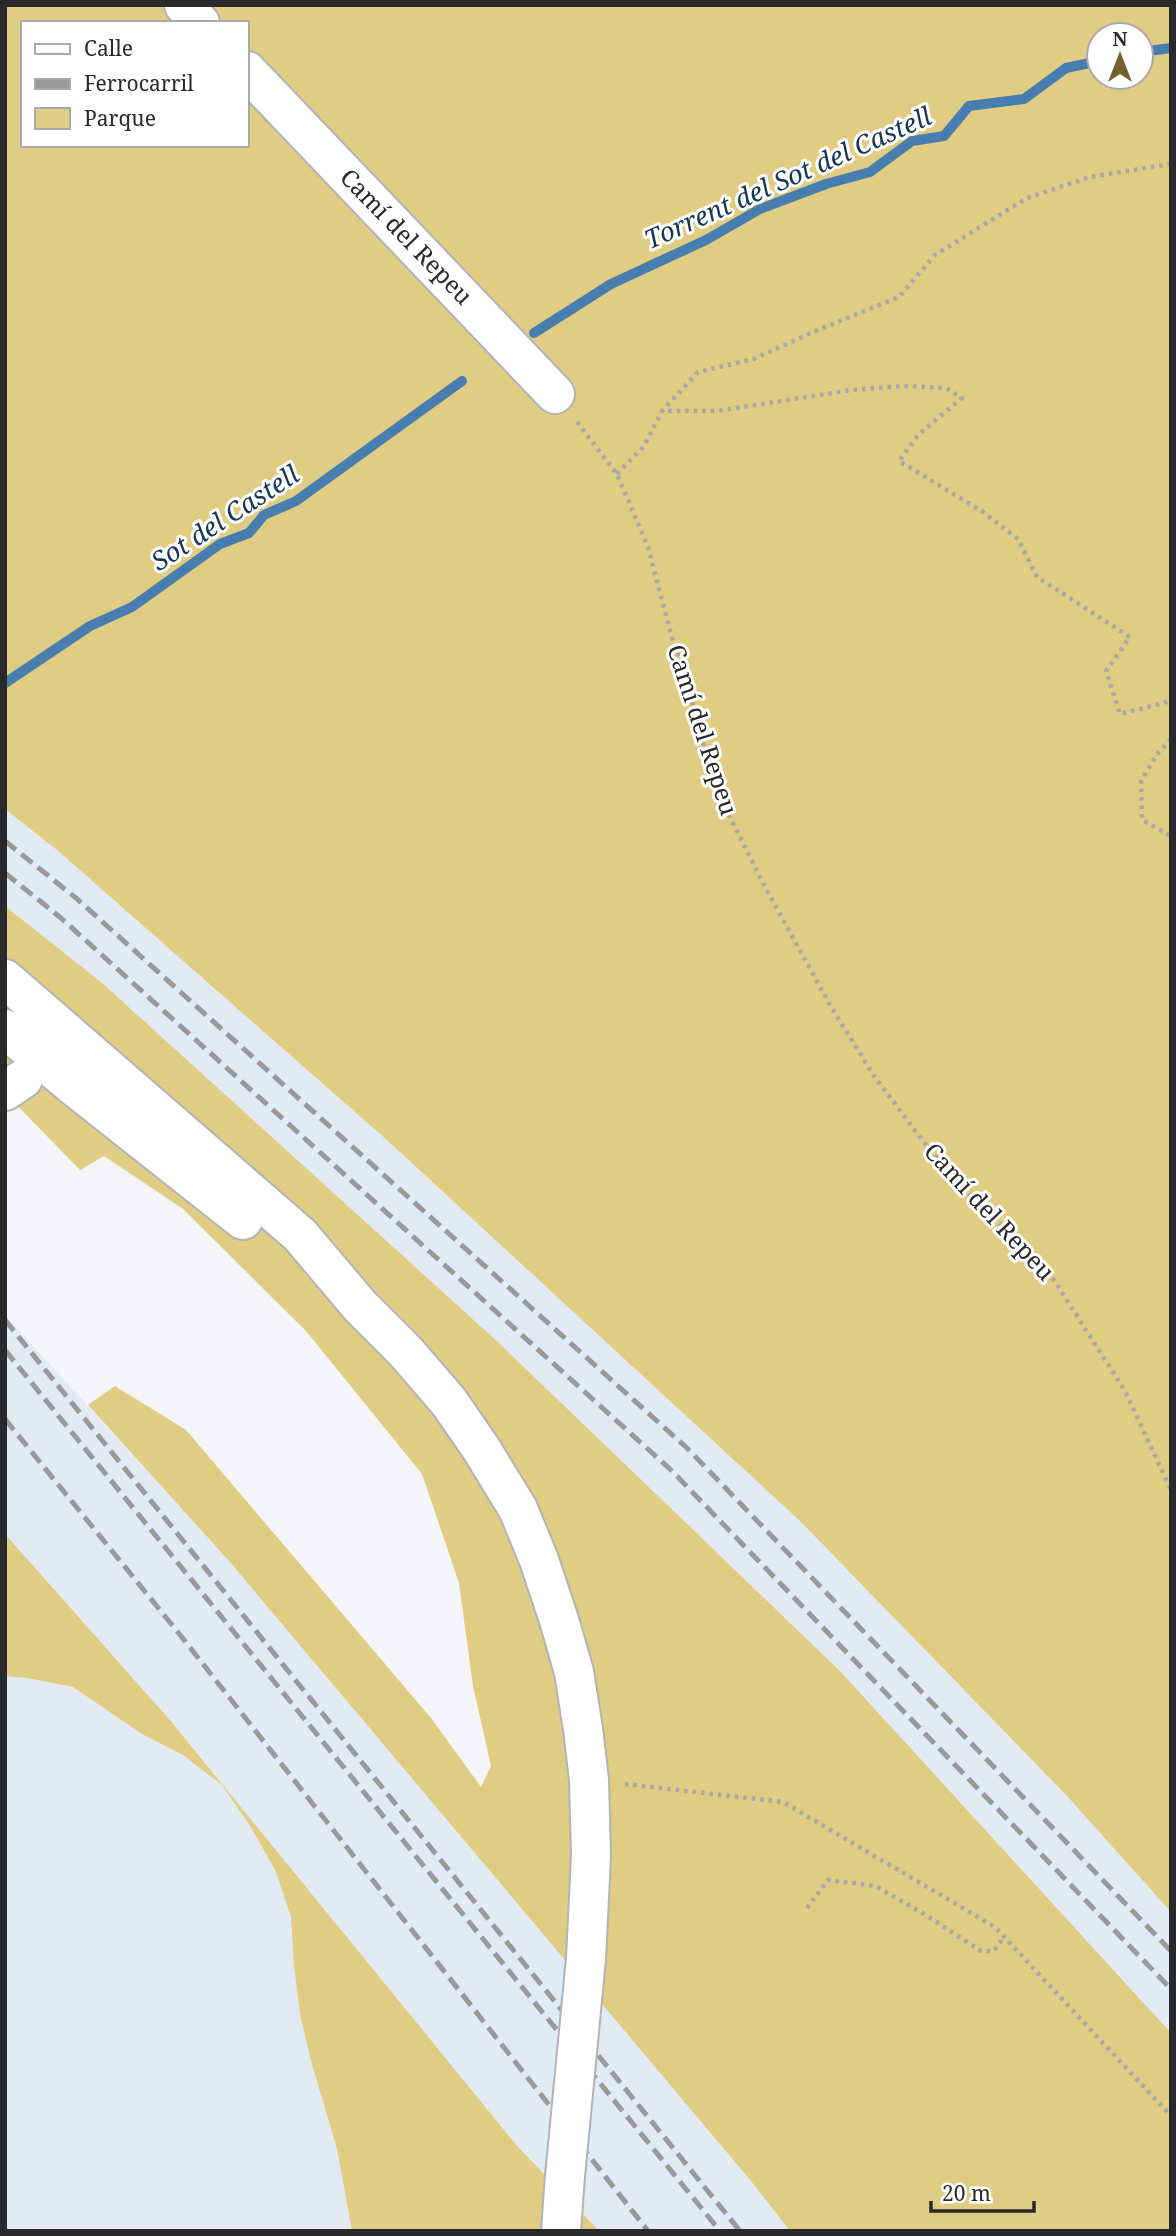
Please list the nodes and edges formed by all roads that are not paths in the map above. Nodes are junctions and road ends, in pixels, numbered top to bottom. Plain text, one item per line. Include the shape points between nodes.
1 (184, 5) edge
2 (198, 21) edge
3 (248, 72) edge
4 (555, 394) road end
5 (5, 979) edge
6 (5, 1004) edge
7 (10, 1039) edge
8 (14, 1085) edge
9 (88, 1097) junction
10 (181, 1133) junction
11 (360, 1306) junction
12 (561, 2231) edge

1 - 2 street
3 - 4 street, Camí del Repeu
5 - 10 street
6 - 7 street
7 - 8 street
7 - 9 street
7 - 10 street via 60,1050 162,1133
8 - 9 street
9 - 11 street via 281,1251
10 - 11 street via 300,1236
11 - 12 street, bridge via 449,1402 517,1509 540,1560 574,1672 589,1780 591,1856

